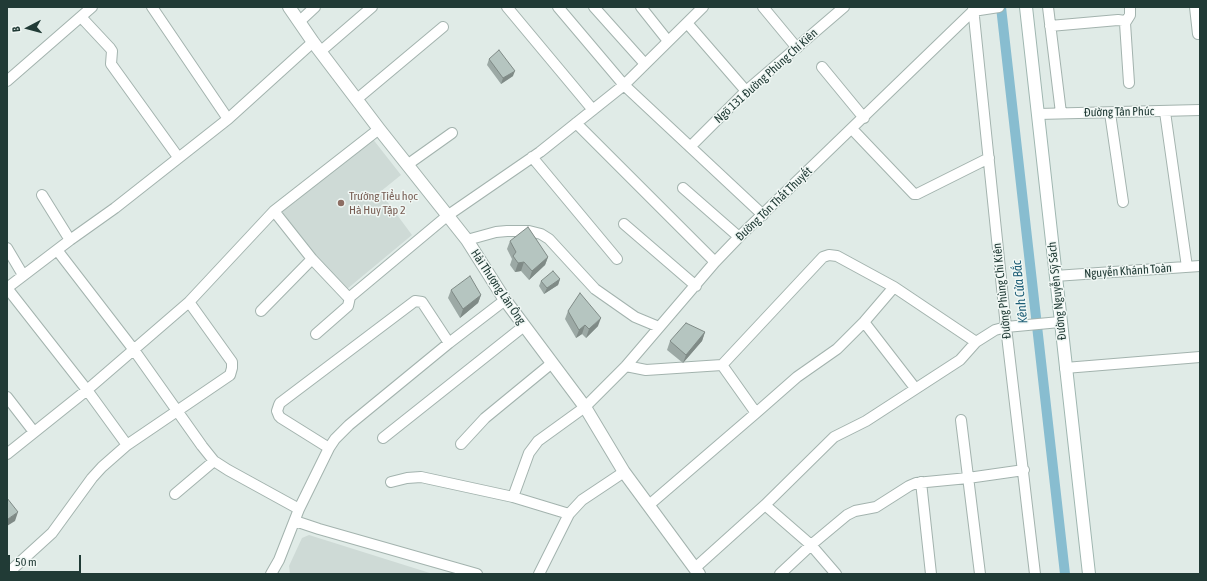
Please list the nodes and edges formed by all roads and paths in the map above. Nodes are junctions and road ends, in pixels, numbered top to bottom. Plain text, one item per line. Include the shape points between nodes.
1 (92, 7) edge
2 (152, 7) edge
3 (289, 7) edge
4 (316, 7) edge
5 (372, 7) edge
6 (507, 7) edge
7 (558, 7) edge
8 (594, 7) edge
9 (641, 7) edge
10 (703, 7) edge
11 (763, 7) edge
12 (844, 7) edge
13 (999, 7) edge
14 (1026, 7) edge
15 (1048, 7) edge
16 (1130, 7) edge
17 (1195, 7) edge
18 (976, 9) edge
19 (81, 17) junction
20 (300, 21) junction
21 (1125, 21) junction
22 (687, 23) junction
23 (443, 26) dead end
24 (1050, 26) junction
25 (1198, 34) dead end
26 (668, 41) junction
27 (317, 46) junction
28 (797, 48) junction
29 (645, 64) junction
30 (822, 67) dead end
31 (7, 81) edge
32 (1129, 83) dead end
33 (624, 85) junction
34 (746, 91) junction
35 (357, 100) junction
36 (593, 110) junction
37 (1200, 110) edge
38 (1166, 112) junction
39 (1061, 113) junction
40 (1110, 113) junction
41 (1038, 114) junction
42 (864, 118) junction
43 (228, 119) junction
44 (576, 123) junction
45 (379, 129) junction
46 (852, 129) junction
47 (452, 133) dead end
48 (690, 147) junction
49 (178, 157) junction
50 (532, 157) junction
51 (988, 158) junction
52 (408, 165) junction
53 (683, 188) dead end
54 (42, 195) dead end
55 (1123, 202) dead end
56 (274, 211) junction
57 (763, 215) junction
58 (447, 216) junction
59 (624, 224) dead end
60 (739, 237) junction
61 (70, 240) junction
62 (467, 240) junction
63 (7, 248) edge
64 (57, 250) junction
65 (312, 258) junction
66 (617, 259) dead end
67 (715, 262) junction
68 (1200, 266) edge
69 (1187, 267) junction
70 (23, 275) junction
71 (1055, 276) junction
72 (696, 286) junction
73 (7, 288) edge
74 (894, 288) junction
75 (350, 297) junction
76 (505, 300) junction
77 (189, 302) junction
78 (261, 311) dead end
79 (864, 322) junction
80 (1060, 322) junction
81 (524, 326) junction
82 (659, 327) junction
83 (1006, 327) junction
84 (316, 334) dead end
85 (449, 342) junction
86 (976, 342) junction
87 (134, 350) junction
88 (1200, 357) edge
89 (552, 363) junction
90 (722, 365) junction
91 (626, 366) junction
92 (1065, 368) junction
93 (915, 388) junction
94 (87, 390) junction
95 (7, 397) edge
96 (585, 407) junction
97 (177, 411) junction
98 (756, 413) junction
99 (962, 420) dead end
100 (34, 432) junction
101 (383, 438) dead end
102 (460, 444) dead end
103 (127, 445) junction
104 (329, 448) junction
105 (7, 454) edge
106 (214, 461) junction
107 (1024, 470) junction
108 (624, 472) junction
109 (968, 478) junction
110 (390, 482) dead end
111 (921, 482) junction
112 (175, 494) dead end
113 (513, 497) junction
114 (649, 505) junction
115 (765, 505) junction
116 (300, 509) junction
117 (569, 514) junction
118 (295, 521) junction
119 (811, 545) junction
120 (697, 571) edge
121 (928, 572) edge
122 (7, 574) edge
123 (271, 574) edge
124 (477, 574) edge
125 (539, 574) edge
126 (780, 574) edge
127 (836, 574) edge
128 (980, 574) edge
129 (1035, 574) edge
130 (1089, 574) edge

1 - 19 street
2 - 43 street
3 - 20 street, Hải Thượng Lãn Ông
4 - 20 street
5 - 27 street
6 - 36 street
7 - 33 street
8 - 29 street
9 - 26 street
10 - 22 street
11 - 28 street
12 - 28 street, Ngõ 131 Đường Phùng Chí Kiên
13 - 18 street
14 - 41 street, Đường Nguyễn Sỹ Sách
15 - 24 street
16 - 21 street via 1130,15
17 - 25 street
18 - 42 street, Đường Tôn Thất Thuyết
18 - 51 street, Đường Phùng Chí Kiên
19 - 31 street
19 - 49 street via 110,48 111,64
20 - 27 street, Hải Thượng Lãn Ông
21 - 24 street
21 - 32 street
22 - 26 street
22 - 34 street
23 - 35 street
24 - 39 street
26 - 29 street
27 - 35 street, Hải Thượng Lãn Ông
27 - 43 street
28 - 34 street, Ngõ 131 Đường Phùng Chí Kiên
29 - 33 street
30 - 42 street
33 - 36 street
33 - 48 street
34 - 48 street, Ngõ 131 Đường Phùng Chí Kiên
35 - 45 street, Hải Thượng Lãn Ông
36 - 44 street
37 - 38 street, Đường Tân Phúc
38 - 40 street, Đường Tân Phúc
38 - 69 street
39 - 40 street, Đường Tân Phúc
39 - 41 street, Đường Tân Phúc
40 - 55 street
41 - 71 street, Đường Nguyễn Sỹ Sách
42 - 46 street, Đường Tôn Thất Thuyết
43 - 49 street
44 - 50 street
44 - 67 street
45 - 52 street, Hải Thượng Lãn Ông
45 - 56 street
46 - 51 street via 914,194
46 - 57 street, Đường Tôn Thất Thuyết
47 - 52 street
48 - 57 street
49 - 61 street via 115,208
50 - 58 street
50 - 66 street
51 - 83 street, Đường Phùng Chí Kiên
52 - 58 street, Hải Thượng Lãn Ông
53 - 60 street
54 - 61 street
56 - 65 street
56 - 77 street
57 - 60 street, Đường Tôn Thất Thuyết
58 - 62 street, Hải Thượng Lãn Ông
58 - 75 street
59 - 72 street
60 - 67 street, Đường Tôn Thất Thuyết
61 - 64 street
62 - 76 street, Hải Thượng Lãn Ông
62 - 82 street via 507,231 529,230 541,234 549,239 595,289 635,317
63 - 70 street
64 - 70 street
64 - 87 street
65 - 75 street
65 - 78 street
67 - 72 street, Đường Tôn Thất Thuyết
68 - 69 street, Nguyễn Khánh Toàn
69 - 71 street, Nguyễn Khánh Toàn
70 - 73 street
71 - 80 street, Đường Nguyễn Sỹ Sách
72 - 82 street, Đường Tôn Thất Thuyết
73 - 94 street
74 - 79 street
74 - 86 street
74 - 90 street via 837,256 826,255
75 - 84 street via 348,306
76 - 81 street, Hải Thượng Lãn Ông
76 - 85 street
77 - 87 street
77 - 97 street via 230,359 232,371 228,377
79 - 93 street
79 - 98 street via 837,349 797,377
80 - 83 street
80 - 92 street, Đường Nguyễn Sỹ Sách
81 - 89 street, Hải Thượng Lãn Ông
81 - 101 street
82 - 91 street, Đường Tôn Thất Thuyết
83 - 86 street via 995,330
83 - 107 street, Đường Phùng Chí Kiên
85 - 104 street via 349,426
85 - 104 street via 422,302 416,301 278,405 277,411 281,418
86 - 93 street via 960,360
87 - 94 street
87 - 97 street
88 - 92 street
89 - 96 street, Hải Thượng Lãn Ông
89 - 102 street via 485,418
90 - 91 street via 646,370
90 - 98 street
91 - 96 street, Đường Tôn Thất Thuyết
92 - 130 street, Đường Nguyễn Sỹ Sách
93 - 115 street via 866,421 834,437
94 - 100 street
94 - 103 street
95 - 100 street
96 - 108 street, Hải Thượng Lãn Ông
96 - 113 street, Đường Tôn Thất Thuyết via 532,448
97 - 103 street
97 - 106 street
98 - 114 street
99 - 109 street
100 - 105 street
103 - 122 street via 96,474 52,533
104 - 116 street
106 - 112 street
106 - 116 street
107 - 109 street
107 - 129 street, Đường Phùng Chí Kiên
108 - 114 street, Hải Thượng Lãn Ông
108 - 117 street via 582,500
109 - 111 street
109 - 128 street
110 - 113 street via 421,477
111 - 119 street via 909,486 876,507 851,513
111 - 121 street
113 - 117 street
114 - 120 street, Hải Thượng Lãn Ông
115 - 119 street
115 - 120 street
116 - 118 street
117 - 125 street
118 - 123 street via 280,560
118 - 124 street
119 - 126 street
119 - 127 street

